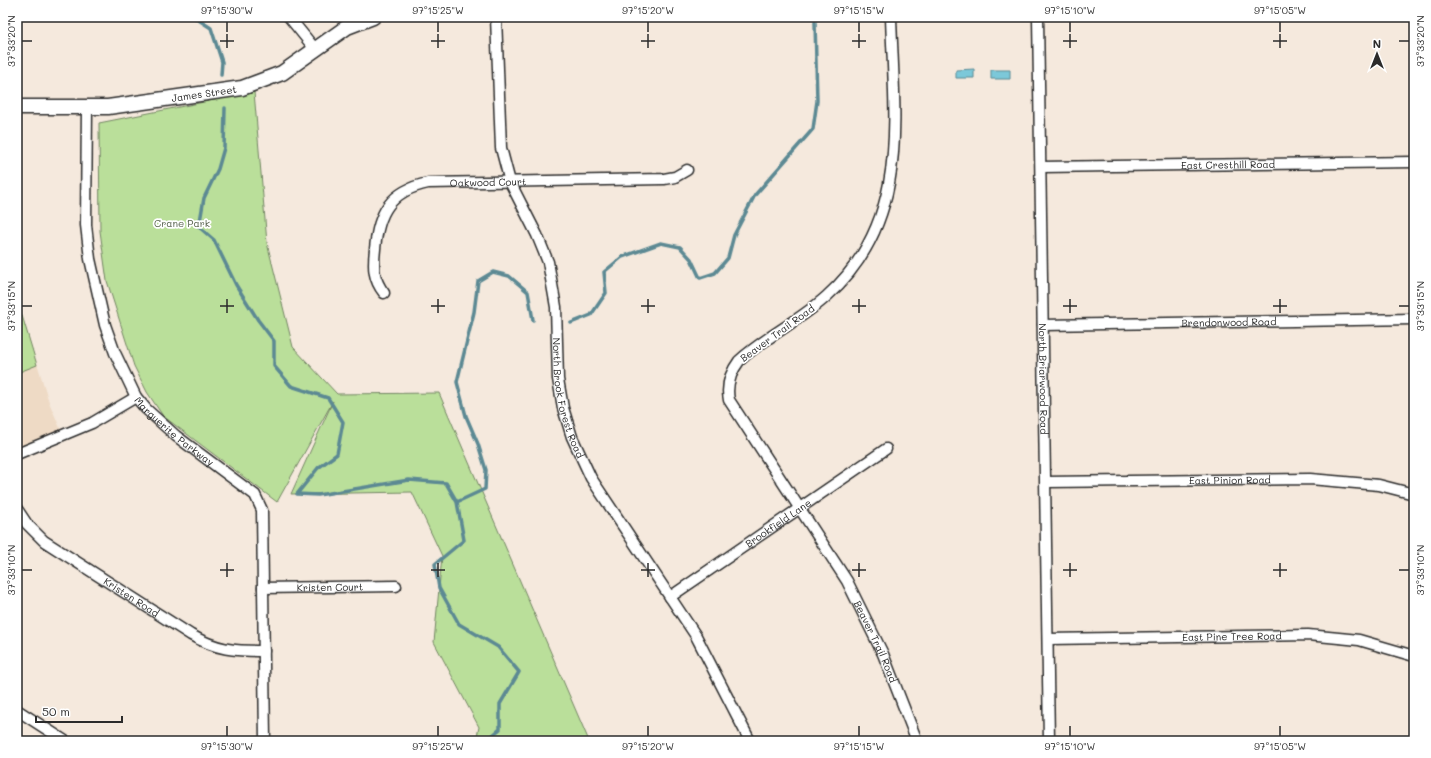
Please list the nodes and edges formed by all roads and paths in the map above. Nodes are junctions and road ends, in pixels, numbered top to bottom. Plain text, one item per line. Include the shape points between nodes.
1 (289, 17) edge
2 (373, 17) edge
3 (496, 17) edge
4 (891, 17) edge
5 (1038, 17) edge
6 (315, 49) junction
7 (87, 106) junction
8 (17, 108) edge
9 (1414, 162) edge
10 (1041, 167) junction
11 (687, 170) dead end
12 (510, 182) junction
13 (384, 293) dead end
14 (1414, 319) edge
15 (1043, 325) junction
16 (136, 397) junction
17 (886, 449) dead end
18 (17, 454) edge
19 (1046, 482) junction
20 (1414, 494) edge
21 (17, 509) edge
22 (800, 509) junction
23 (396, 586) dead end
24 (263, 588) junction
25 (670, 597) junction
26 (1048, 639) junction
27 (264, 651) junction
28 (1414, 656) edge
29 (17, 710) edge
30 (65, 741) edge
31 (265, 741) edge
32 (750, 741) edge
33 (917, 741) edge
34 (1049, 741) edge

1 - 6 street
2 - 6 street, James Street via 347,27
3 - 12 street, North Brook Forest Road via 500,137
4 - 22 street, Beaver Trail Road via 893,159 887,197 871,238 857,262 828,296 747,354 732,371 728,383 729,400
5 - 10 street, North Briarwood Road
6 - 7 street, James Street via 282,73 242,88 128,105
7 - 8 street, James Street
7 - 16 street, Marguerite Parkway via 86,225 90,259 107,330
9 - 10 street, East Cresthill Road
10 - 15 street, North Briarwood Road
11 - 12 street, Oakwood Court via 675,177 664,179
12 - 13 street, Oakwood Court via 428,183 416,186 393,200 384,211 376,232 374,275
12 - 25 street, North Brook Forest Road via 538,235 551,274 556,308 558,379 572,437 592,478
14 - 15 street, Brendonwood Road
15 - 19 street, North Briarwood Road
16 - 18 street via 92,423
16 - 24 street, Marguerite Parkway via 176,436 258,499 263,515
17 - 22 street, Brookfield Lane
19 - 20 street, East Pinion Road via 1310,479 1379,485
19 - 26 street, North Briarwood Road
21 - 27 street, Kristen Road via 27,524 44,541 196,638 220,648
22 - 25 street, Brookfield Lane
22 - 33 street, Beaver Trail Road via 848,581 883,654
23 - 24 street, Kristen Court
24 - 27 street, Marguerite Parkway
25 - 32 street, North Brook Forest Road via 711,663
26 - 28 street, East Pine Tree Road via 1308,635 1359,640
26 - 34 street, North Briarwood Road
27 - 31 street, Marguerite Parkway
29 - 30 street

